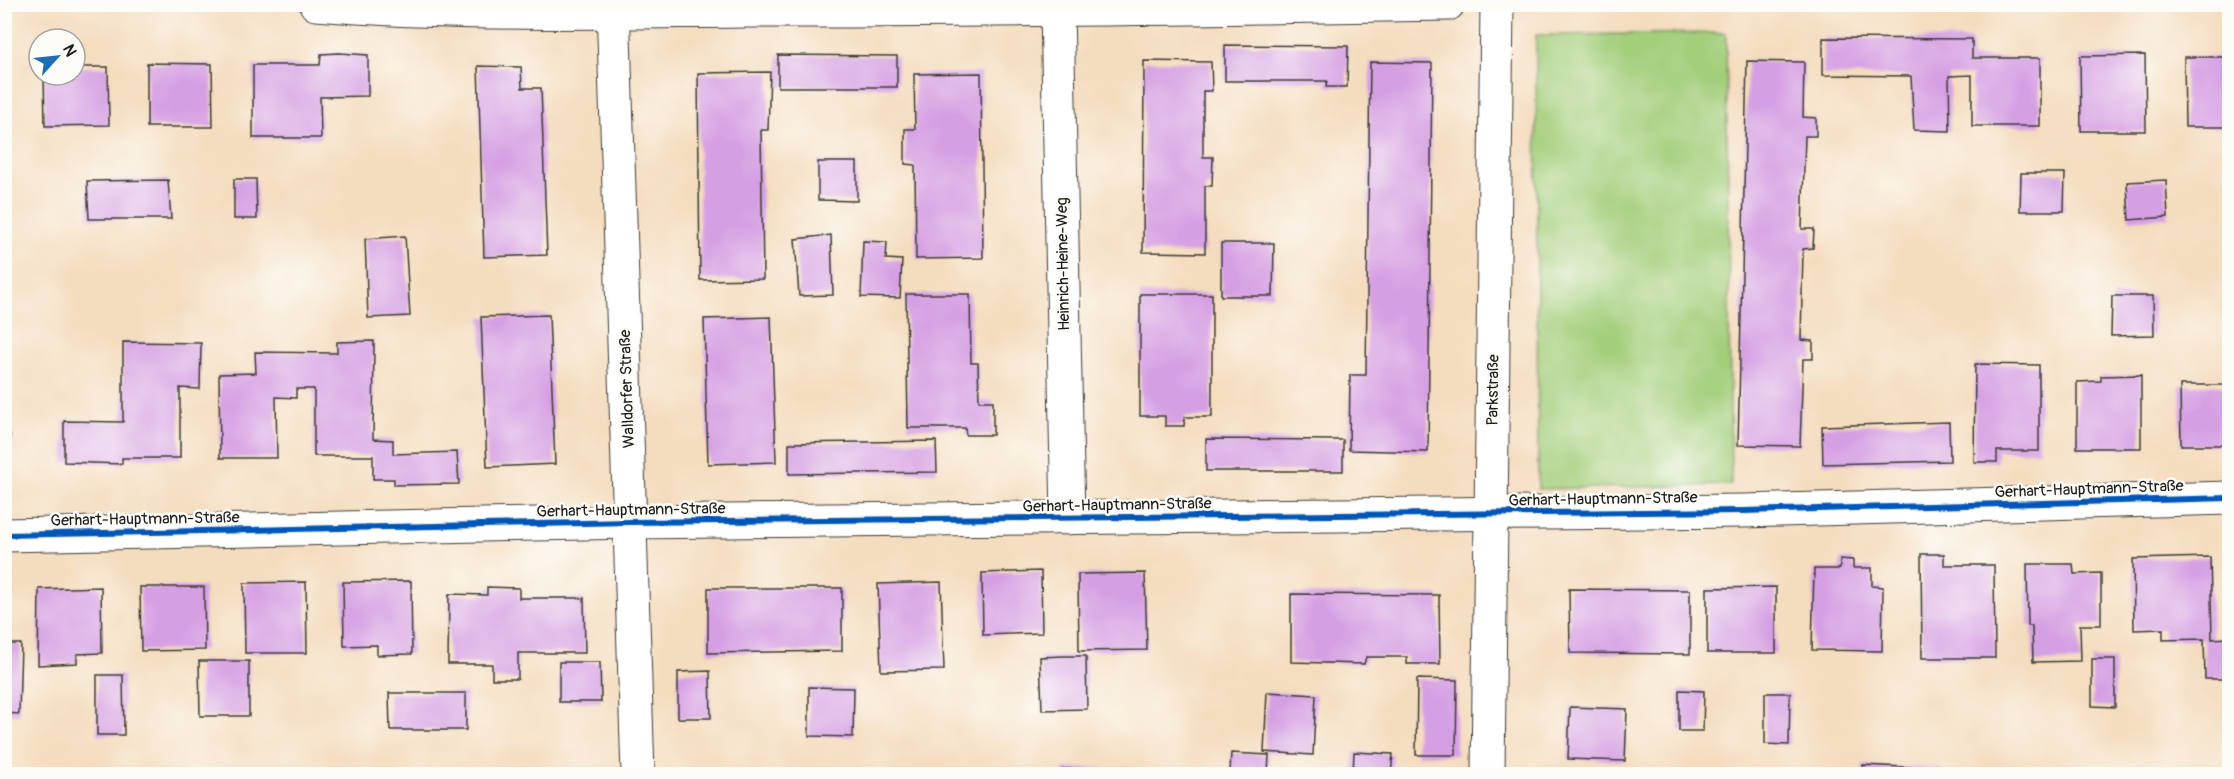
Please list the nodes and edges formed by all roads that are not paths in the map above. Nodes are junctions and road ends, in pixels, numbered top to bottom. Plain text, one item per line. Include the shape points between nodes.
1 (316, 4) edge
2 (1448, 4) edge
3 (1497, 4) edge
4 (1109, 7) edge
5 (613, 8) edge
6 (1057, 10) junction
7 (2229, 498) edge
8 (1491, 513) junction
9 (1068, 518) junction
10 (631, 522) junction
11 (4, 535) edge
12 (638, 774) edge
13 (1488, 774) edge

1 - 5 street via 394,11
2 - 4 street
3 - 8 street, Parkstraße
4 - 6 street
5 - 6 street
5 - 10 street, Walldorfer Straße
6 - 9 street, Heinrich-Heine-Weg
7 - 8 street, Gerhart-Hauptmann-Straße
8 - 9 street, Gerhart-Hauptmann-Straße
8 - 13 street, Parkstraße
9 - 10 street, Gerhart-Hauptmann-Straße
10 - 11 street, Gerhart-Hauptmann-Straße
10 - 12 street, Walldorfer Straße

